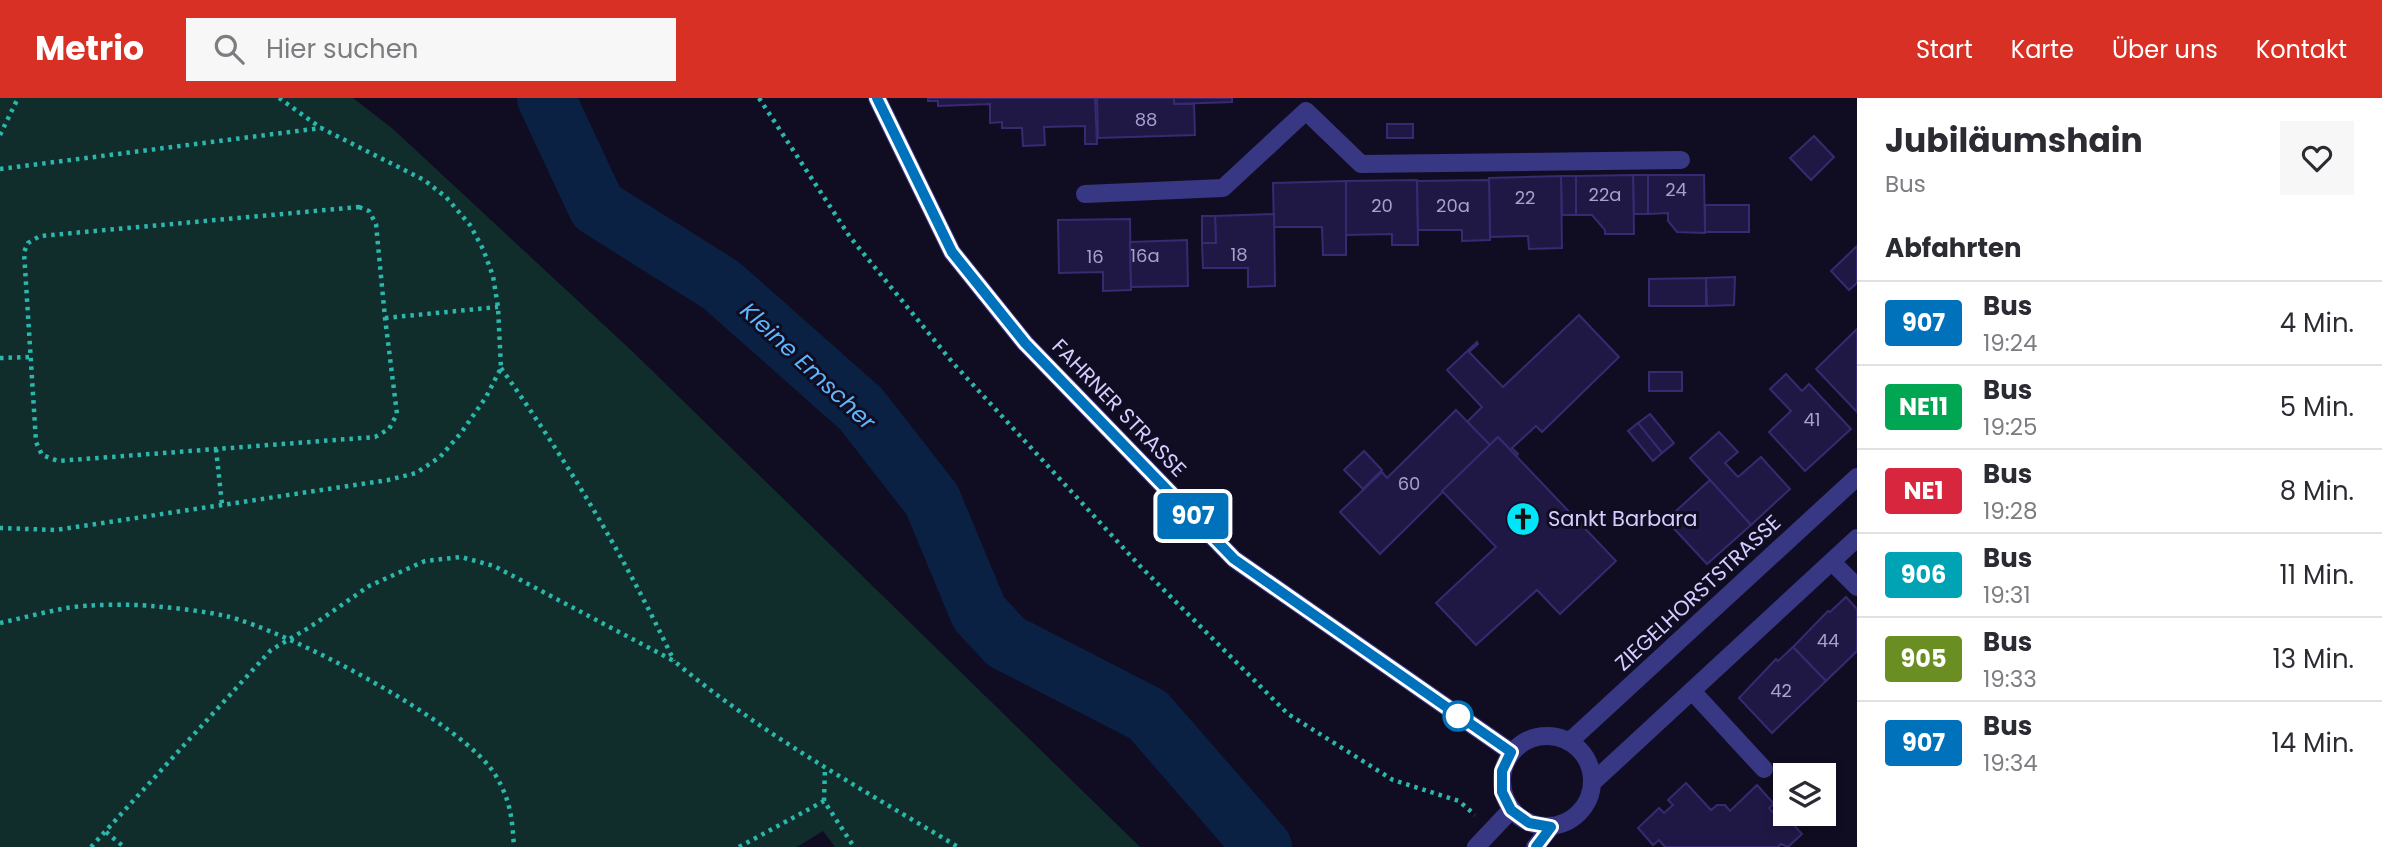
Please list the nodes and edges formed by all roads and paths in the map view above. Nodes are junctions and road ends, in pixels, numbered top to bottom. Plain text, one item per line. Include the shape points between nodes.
1 (18, 98) edge
2 (279, 98) edge
3 (759, 98) edge
4 (877, 98) edge
5 (1305, 105) edge
6 (321, 128) junction
7 (0, 135) edge
8 (1681, 160) dead end
9 (0, 169) edge
10 (1085, 194) dead end
11 (498, 307) junction
12 (385, 318) junction
13 (30, 357) junction
14 (0, 358) edge
15 (500, 368) junction
16 (216, 449) junction
17 (1857, 477) edge
18 (222, 504) junction
19 (0, 528) edge
20 (1857, 538) edge
21 (1832, 562) junction
22 (1857, 587) edge
23 (0, 624) edge
24 (289, 639) junction
25 (674, 662) junction
26 (1692, 691) junction
27 (1569, 742) junction
28 (1511, 752) junction
29 (825, 767) junction
30 (1764, 769) dead end
31 (1592, 783) junction
32 (824, 801) junction
33 (1511, 810) junction
34 (1551, 827) junction
35 (1492, 830) junction
36 (106, 832) junction
37 (91, 847) edge
38 (124, 847) edge
39 (514, 847) edge
40 (739, 847) edge
41 (854, 847) edge
42 (958, 847) edge
43 (1476, 847) edge
44 (1535, 847) edge

1 - 7 path
2 - 6 path
3 - 35 path via 850,237 953,363 1139,565 1288,714 1393,780 1459,802
4 - 28 street, FAHRNER STRASSE via 952,252 1025,343 1234,559
5 - 8 street via 1361,164
5 - 10 street via 1223,188
6 - 9 path
6 - 11 path via 424,180 446,197 483,248
11 - 12 path
11 - 15 path
12 - 13 path via 376,224 369,211 359,207 40,236 28,243 24,252
12 - 16 path via 397,414 389,429 374,437
13 - 14 path
13 - 16 path via 36,442 42,455 58,461
15 - 18 path via 461,433 440,457 416,473
15 - 25 path via 593,506
16 - 18 path
17 - 27 street, ZIEGELHORSTSTRASSE
18 - 19 path via 55,530
20 - 21 street
21 - 22 street
21 - 26 street
23 - 24 path via 69,608 152,606 226,616
24 - 25 path via 369,586 425,561 461,557 494,566
24 - 36 path via 271,650
24 - 39 path via 439,723 481,756 511,806
25 - 29 path
26 - 30 street
26 - 31 street
27 - 28 street via 1543,736
27 - 31 street via 1586,759
28 - 33 street via 1502,771 1502,792
29 - 32 path
29 - 42 path
31 - 34 street via 1581,811
32 - 40 path
32 - 41 path
33 - 34 street via 1529,823
33 - 35 street
34 - 44 street
35 - 43 street
36 - 37 path
36 - 38 path

